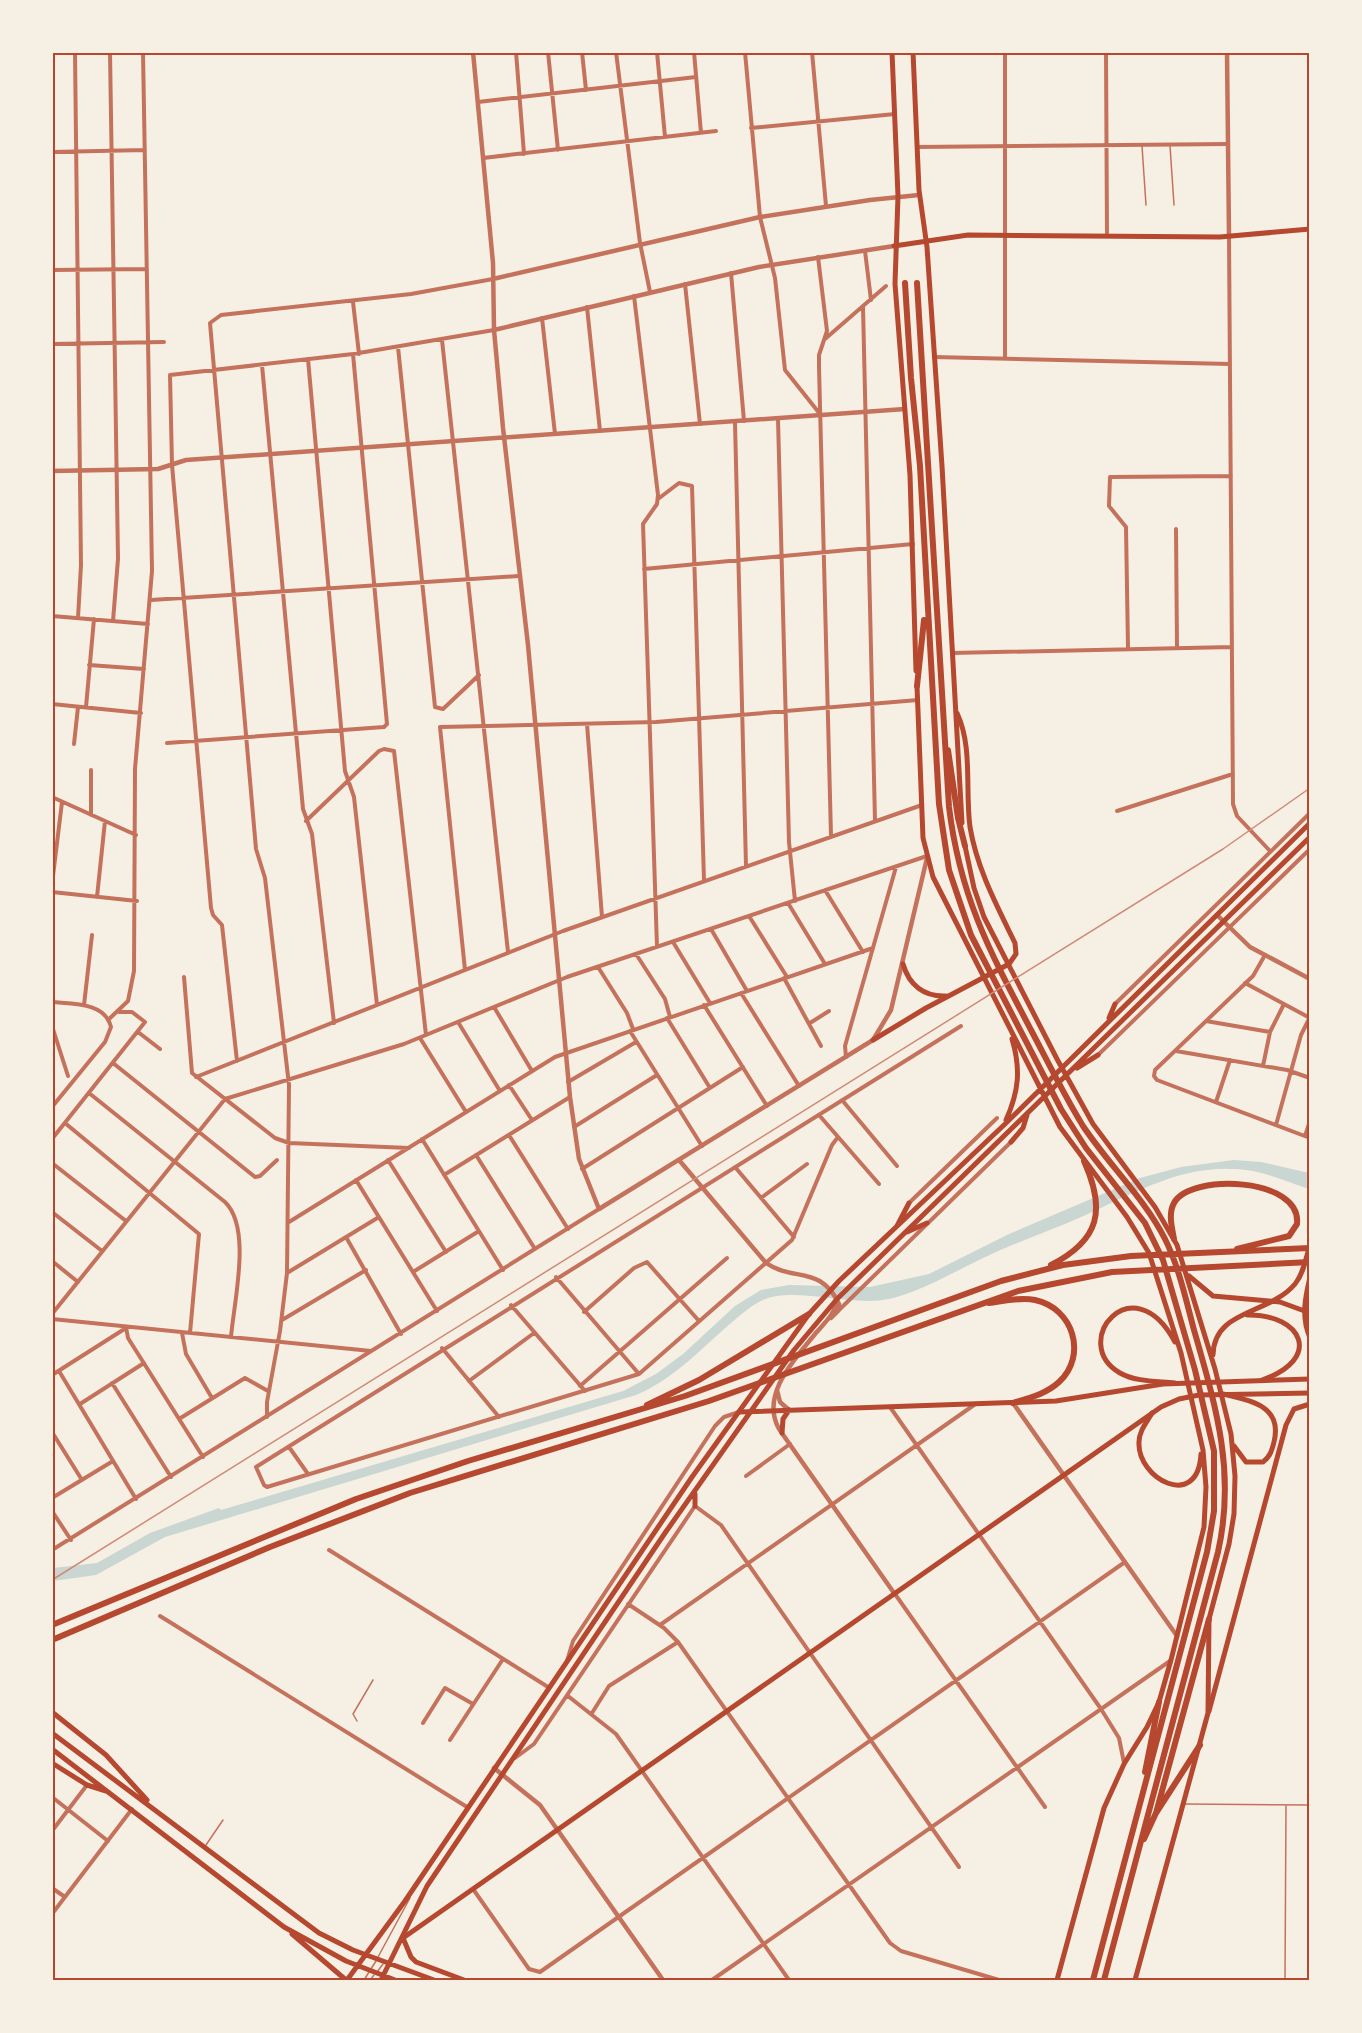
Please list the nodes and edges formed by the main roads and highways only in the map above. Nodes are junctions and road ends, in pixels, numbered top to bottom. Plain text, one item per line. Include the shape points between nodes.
1 (892, 52) edge
2 (913, 52) edge
3 (1310, 229) edge
4 (924, 230) junction
5 (942, 237) junction
6 (926, 241) junction
7 (894, 246) junction
8 (905, 283) dead end
9 (917, 283) dead end
10 (927, 586) junction
11 (917, 686) junction
12 (955, 709) junction
13 (944, 732) junction
14 (1310, 824) edge
15 (1310, 837) edge
16 (965, 846) junction
17 (903, 964) road end
18 (949, 995) junction
19 (1115, 1004) road end
20 (1108, 1019) junction
21 (1006, 1020) junction
22 (873, 1040) road end
23 (1098, 1055) road end
24 (1071, 1071) junction
25 (1028, 1113) junction
26 (1004, 1125) junction
27 (1011, 1142) road end
28 (1084, 1161) junction
29 (936, 1178) road end
30 (942, 1184) junction
31 (909, 1203) road end
32 (927, 1223) road end
33 (897, 1228) junction
34 (903, 1234) junction
35 (1175, 1242) junction
36 (1310, 1246) edge
37 (1230, 1252) junction
38 (1310, 1262) edge
39 (1039, 1270) junction
40 (1188, 1275) junction
41 (1310, 1278) edge
42 (968, 1307) junction
43 (1310, 1313) edge
44 (809, 1314) junction
45 (1246, 1315) junction
46 (1310, 1338) edge
47 (1181, 1353) junction
48 (1212, 1359) junction
49 (1310, 1379) edge
50 (1262, 1380) junction
51 (1175, 1383) junction
52 (1310, 1393) edge
53 (1223, 1394) junction
54 (1013, 1403) junction
55 (1310, 1404) edge
56 (789, 1410) junction
57 (751, 1411) junction
58 (634, 1412) junction
59 (739, 1412) junction
60 (1152, 1413) junction
61 (1200, 1431) junction
62 (782, 1433) road end
63 (1231, 1434) junction
64 (696, 1492) junction
65 (695, 1506) road end
66 (1209, 1619) junction
67 (52, 1624) edge
68 (52, 1640) edge
69 (1159, 1702) junction
70 (52, 1712) edge
71 (1208, 1713) junction
72 (52, 1733) edge
73 (1200, 1744) junction
74 (52, 1749) edge
75 (52, 1763) edge
76 (110, 1793) junction
77 (154, 1808) junction
78 (1156, 1813) junction
79 (1137, 1814) junction
80 (1138, 1850) junction
81 (284, 1927) junction
82 (403, 1938) junction
83 (366, 1955) junction
84 (387, 1964) junction
85 (358, 1967) junction
86 (382, 1978) edge
87 (347, 1980) edge
88 (395, 1980) edge
89 (434, 1980) edge
90 (464, 1980) edge
91 (1057, 1980) edge
92 (1093, 1980) edge
93 (1104, 1980) edge
94 (1135, 1980) edge

1 - 7 main road via 898,196
2 - 4 main road
3 - 5 main road via 1228,236
4 - 5 main road
4 - 6 main road
5 - 6 main road
6 - 7 main road
6 - 12 main road
7 - 11 main road via 914,544
8 - 10 highway
9 - 13 highway
10 - 11 highway
10 - 79 highway via 943,840 961,911 1054,1096 1077,1135 1130,1202 1157,1246 1205,1407 1215,1468 1212,1524
11 - 21 main road via 927,856 943,901
12 - 16 main road
12 - 18 main road via 965,741 974,846 1016,951 1012,962
13 - 16 highway
13 - 80 highway via 949,807 959,869 975,918 1062,1088 1168,1246 1221,1434 1226,1476 1221,1537
14 - 20 main road
15 - 24 main road
16 - 35 main road via 978,901 1069,1082 1093,1125 1147,1196
17 - 18 main road via 907,976 919,989 933,995
18 - 22 main road
19 - 20 main road
20 - 26 main road
21 - 26 main road via 1019,1079 1016,1099
21 - 28 main road via 1048,1104
23 - 24 main road
24 - 25 main road
25 - 27 main road via 1023,1128
25 - 34 main road
26 - 30 main road
28 - 39 highway via 1097,1212 1091,1231 1084,1243 1067,1256
28 - 47 main road via 1146,1246
29 - 30 main road
30 - 33 main road
31 - 33 main road
32 - 34 main road
33 - 44 main road
34 - 57 main road via 801,1340
35 - 37 highway via 1172,1208 1181,1194 1193,1189 1256,1186 1275,1192 1293,1206 1297,1220 1289,1236
35 - 40 main road
36 - 37 highway
36 - 45 main road via 1296,1282
37 - 39 highway via 1131,1256
38 - 42 highway via 1102,1273 1035,1286
39 - 58 highway
40 - 43 main road via 1213,1296 1280,1302
40 - 48 main road
41 - 46 main road via 1304,1313
42 - 54 highway via 1035,1300 1058,1311 1071,1328 1075,1352 1064,1378 1045,1392
42 - 68 highway via 729,1394 410,1493 270,1547
44 - 58 highway via 699,1380
44 - 59 main road
45 - 48 main road via 1230,1320 1218,1330
45 - 50 main road via 1280,1321 1292,1329 1298,1340 1298,1354 1292,1365
47 - 51 main road via 1161,1319 1140,1307 1117,1312 1101,1335 1105,1358 1117,1371 1136,1378
47 - 61 main road
48 - 63 main road
49 - 50 main road
50 - 51 main road
51 - 54 main road via 1070,1400
52 - 53 main road
53 - 60 main road via 1179,1399
53 - 63 main road via 1262,1405 1275,1423 1269,1457 1257,1464 1241,1458
54 - 56 main road
55 - 71 main road via 1294,1410 1286,1425
56 - 57 main road
56 - 62 main road via 783,1419
57 - 59 main road
57 - 64 main road
58 - 67 highway via 356,1499
59 - 83 main road
60 - 61 main road via 1141,1433 1140,1453 1152,1472 1168,1484 1185,1484 1197,1473
60 - 82 main road
61 - 69 main road via 1206,1477 1204,1519
63 - 66 main road via 1235,1476 1233,1523
64 - 65 main road
64 - 82 main road via 427,1886
66 - 71 main road
66 - 78 highway
69 - 79 highway
69 - 91 main road via 1104,1808
70 - 77 main road via 106,1755
71 - 73 main road
72 - 77 main road
73 - 78 highway
73 - 94 main road
74 - 76 main road
75 - 76 main road via 87,1785
76 - 81 main road
77 - 83 main road via 320,1933
78 - 80 highway
79 - 92 highway
80 - 93 highway
81 - 85 main road
81 - 87 main road
82 - 84 main road
82 - 90 main road via 416,1962
83 - 84 main road
83 - 85 main road
84 - 86 main road
84 - 89 main road
85 - 86 main road
85 - 87 main road
86 - 88 main road

